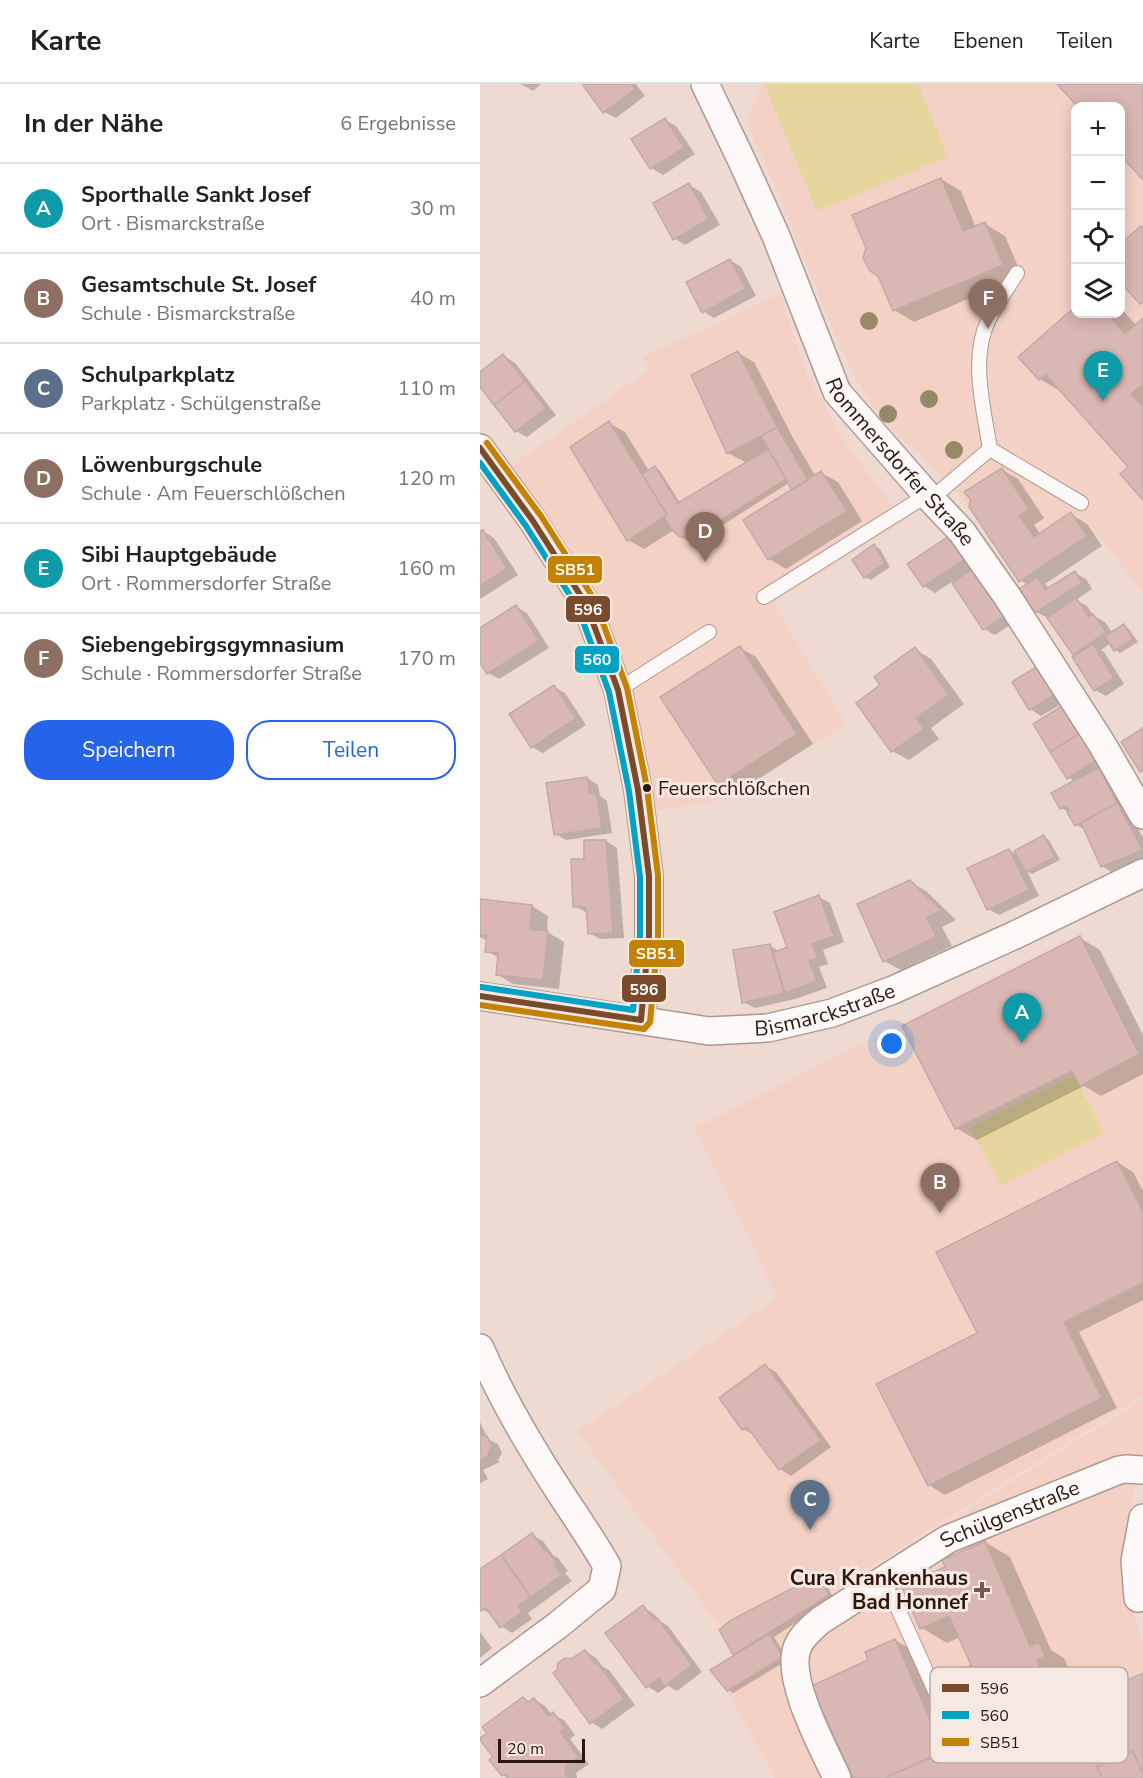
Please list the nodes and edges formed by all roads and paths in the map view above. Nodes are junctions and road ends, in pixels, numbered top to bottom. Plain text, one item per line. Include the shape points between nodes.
1 (705, 84) edge
2 (1017, 273) dead end
3 (480, 448) edge
4 (990, 450) junction
5 (929, 497) junction
6 (1081, 503) dead end
7 (764, 597) dead end
8 (709, 632) dead end
9 (618, 690) junction
10 (1143, 815) edge
11 (1143, 873) edge
12 (480, 996) edge
13 (641, 1020) junction
14 (480, 1348) edge
15 (1143, 1470) edge
16 (1143, 1518) edge
17 (1139, 1561) edge
18 (881, 1582) junction
19 (1138, 1598) dead end
20 (930, 1680) edge
21 (480, 1683) edge
22 (837, 1778) edge

1 - 5 street, Rommersdorfer Straße via 776,236 837,392
2 - 4 lane via 987,323 978,361
3 - 9 street via 586,604
4 - 5 lane
4 - 6 lane
5 - 7 lane
5 - 10 street, Rommersdorfer Straße via 962,532 1007,596
8 - 9 lane
9 - 13 street via 639,790 649,876 649,936
11 - 13 street, Bismarckstraße via 893,990 832,1013 768,1028 709,1031
12 - 13 street, Bismarckstraße
14 - 21 street via 528,1441 607,1566 602,1589
15 - 18 street, Schülgenstraße via 1119,1470 948,1539
16 - 17 street
17 - 19 street
18 - 20 lane via 894,1600
18 - 22 street, Schülgenstraße via 820,1620 804,1637 795,1656 799,1688

